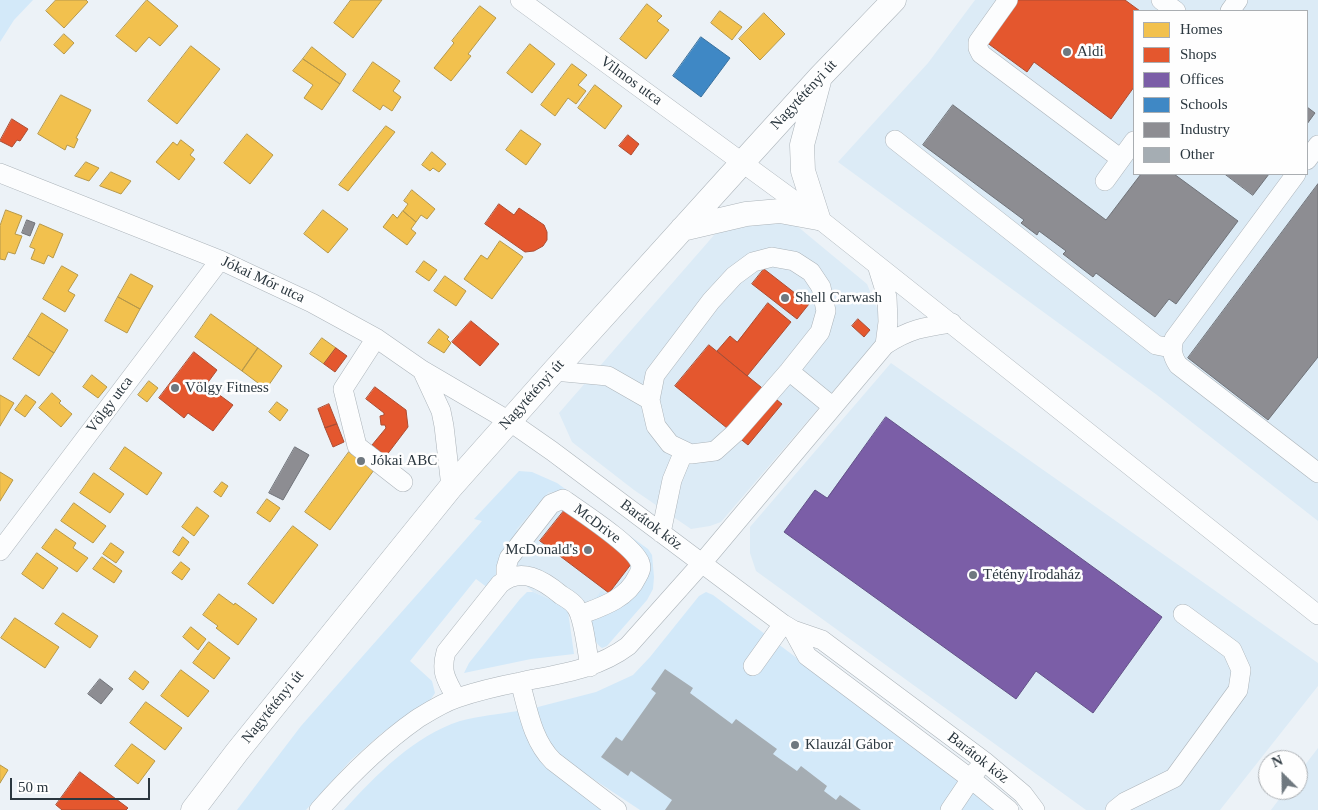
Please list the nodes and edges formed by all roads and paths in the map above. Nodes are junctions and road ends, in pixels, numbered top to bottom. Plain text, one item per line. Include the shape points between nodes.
1 (520, 0) edge
2 (894, 0) edge
3 (1008, 0) edge
4 (1161, 0) edge
5 (1175, 10) edge
6 (820, 77) junction
7 (895, 140) dead end
8 (1133, 142) edge
9 (1318, 145) edge
10 (1121, 159) junction
11 (1308, 159) edge
12 (742, 163) junction
13 (0, 173) edge
14 (1295, 175) edge
15 (1104, 181) dead end
16 (818, 218) junction
17 (682, 229) junction
18 (220, 260) junction
19 (877, 264) junction
20 (952, 323) junction
21 (376, 338) junction
22 (885, 345) junction
23 (1171, 348) junction
24 (422, 370) junction
25 (554, 371) junction
26 (789, 371) junction
27 (650, 400) junction
28 (833, 407) junction
29 (509, 421) junction
30 (684, 451) junction
31 (1318, 473) edge
32 (403, 482) dead end
33 (451, 488) junction
34 (661, 533) junction
35 (2, 546) edge
36 (702, 564) junction
37 (506, 579) junction
38 (1183, 614) dead end
39 (580, 615) junction
40 (1318, 615) edge
41 (788, 627) junction
42 (753, 666) dead end
43 (590, 667) junction
44 (520, 682) junction
45 (456, 698) junction
46 (984, 761) junction
47 (971, 779) junction
48 (193, 810) edge
49 (319, 810) edge
50 (617, 810) edge
51 (950, 810) edge
52 (1009, 810) edge
53 (1035, 810) edge
54 (1115, 810) edge

1 - 12 street, Vilmos utca
2 - 6 main road, Nagytétényi út
3 - 10 street via 978,42 981,54
4 - 5 street
6 - 12 main road, Nagytétényi út
6 - 16 main road via 802,145 803,171
7 - 23 street via 1156,344
8 - 10 street
9 - 11 street
10 - 15 street
12 - 16 street, Vilmos utca
12 - 17 main road, Nagytétényi út
13 - 18 street, Jókai Mór utca
14 - 23 street via 1174,339
16 - 17 main road via 780,211 746,214
16 - 19 street, Vilmos utca
17 - 25 main road, Nagytétényi út
18 - 21 street, Jókai Mór utca via 312,303
18 - 35 street, Völgy utca
19 - 20 street, Vilmos utca
19 - 22 street via 887,297
20 - 22 street via 921,327
20 - 40 street, Vilmos utca
21 - 24 street, Jókai Mór utca
21 - 32 street via 343,389 357,446
22 - 28 street
23 - 31 street via 1178,366
24 - 29 street, Jókai Mór utca
24 - 33 street via 441,411
25 - 27 street via 608,376
25 - 29 main road, Nagytétényi út
26 - 27 street via 820,332 826,311 821,287 811,272 794,261 772,257 753,262 734,276 711,301 655,375
26 - 28 street
26 - 30 street via 715,451 691,454
27 - 30 street via 656,426 670,444
28 - 36 street
29 - 33 main road, Nagytétényi út
29 - 34 street, Barátok köz
30 - 34 street via 672,480
33 - 48 main road, Nagytétényi út via 236,752
34 - 36 street, Barátok köz
36 - 41 street, Barátok köz
36 - 43 street via 628,646
37 - 39 street via 516,575 529,576 546,583 576,605
37 - 39 street, McDrive via 510,558 524,537 551,504 563,499 634,551 641,564 635,582 624,594
37 - 45 street via 446,652 445,676
38 - 54 street via 1232,650 1241,670 1238,690 1174,778
39 - 43 street
41 - 42 street
41 - 46 street, Barátok köz via 822,640
41 - 47 street, Barátok köz via 808,656
43 - 44 street
44 - 45 street
44 - 50 street via 532,726 544,752
45 - 49 street via 437,706 371,755
46 - 47 street
46 - 53 street, Barátok köz via 1023,794
47 - 51 street
47 - 52 street, Barátok köz

